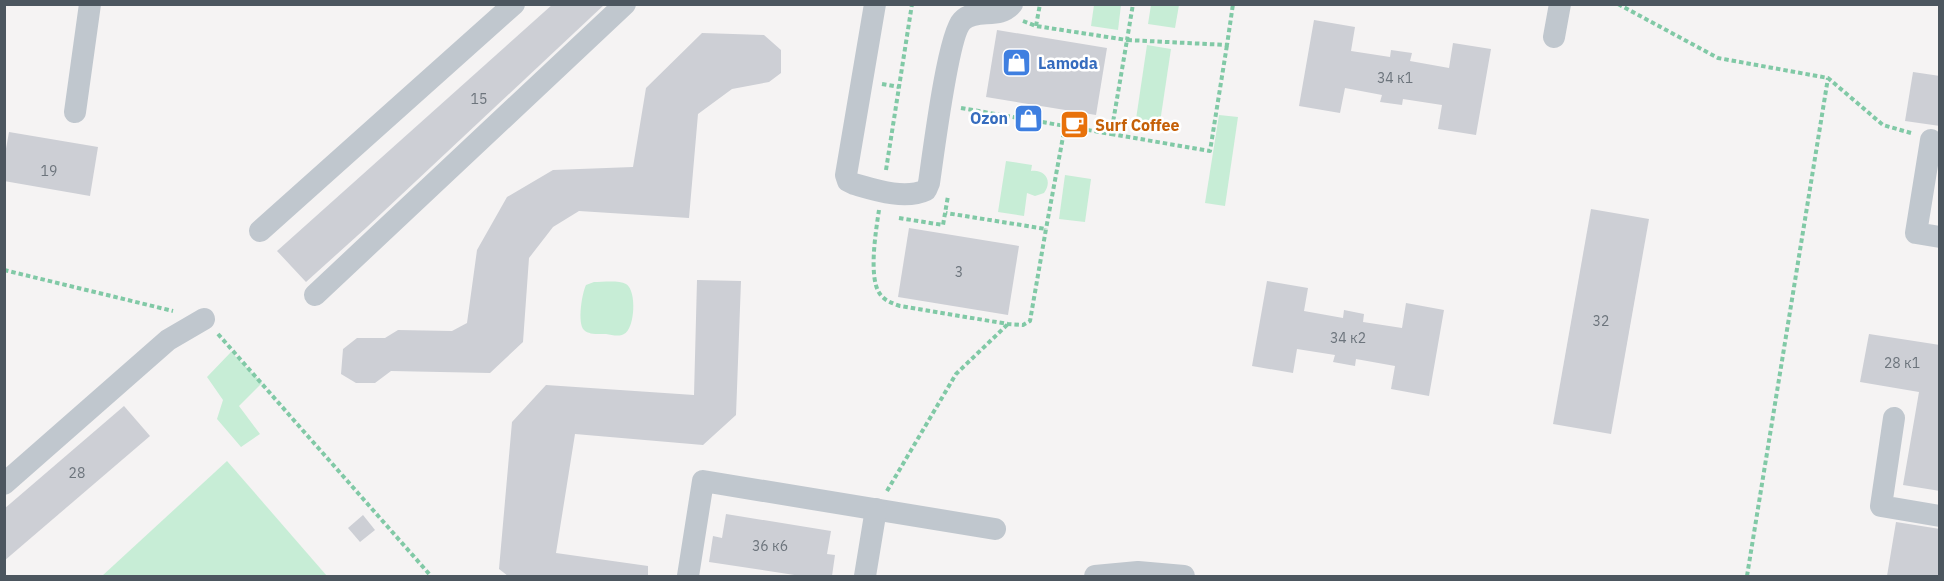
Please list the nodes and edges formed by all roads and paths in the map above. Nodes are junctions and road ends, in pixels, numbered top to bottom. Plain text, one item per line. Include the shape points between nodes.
1 (90, 4) edge
2 (514, 4) edge
3 (625, 4) edge
4 (875, 4) edge
5 (912, 4) edge
6 (1040, 4) edge
7 (1133, 4) edge
8 (1233, 4) edge
9 (1560, 4) edge
10 (1618, 4) edge
11 (1017, 12) edge
12 (1036, 26) junction
13 (1554, 38) dead end
14 (1127, 40) junction
15 (1227, 45) junction
16 (1828, 78) junction
17 (941, 105) junction
18 (75, 112) dead end
19 (1065, 126) junction
20 (1111, 134) junction
21 (1931, 140) joint
22 (883, 191) junction
23 (879, 214) junction
24 (1046, 229) junction
25 (260, 231) dead end
26 (1940, 237) edge
27 (4, 270) edge
28 (315, 295) dead end
29 (204, 319) junction
30 (1008, 324) junction
31 (1894, 418) dead end
32 (4, 484) edge
33 (876, 509) junction
34 (1940, 516) edge
35 (995, 529) dead end
36 (431, 576) edge
37 (688, 576) edge
38 (866, 576) edge
39 (1095, 576) edge
40 (1184, 576) edge
41 (1748, 576) edge

1 - 18 street
2 - 25 street
3 - 28 street
4 - 22 street via 846,175 854,184
5 - 22 path
6 - 12 path
7 - 14 path
8 - 15 path
9 - 13 street
10 - 16 path via 1718,58
11 - 12 path
11 - 17 street via 1009,9 975,15 957,27
12 - 14 path
14 - 15 path
14 - 20 path
15 - 20 path via 1210,150
16 - 21 path via 1883,125
16 - 41 path
17 - 19 path
17 - 22 street via 926,190 909,194
19 - 20 path
19 - 24 path
21 - 26 street via 1916,233
22 - 23 path
23 - 24 path via 943,225 946,213
23 - 30 path via 874,270 876,286 887,301
24 - 30 path via 1030,321 1023,325
27 - 29 path
29 - 32 street via 168,340
29 - 36 path
30 - 33 path via 956,374
31 - 34 street via 1881,506
33 - 35 street
33 - 37 street via 703,481
33 - 38 street
39 - 40 street via 1138,572

